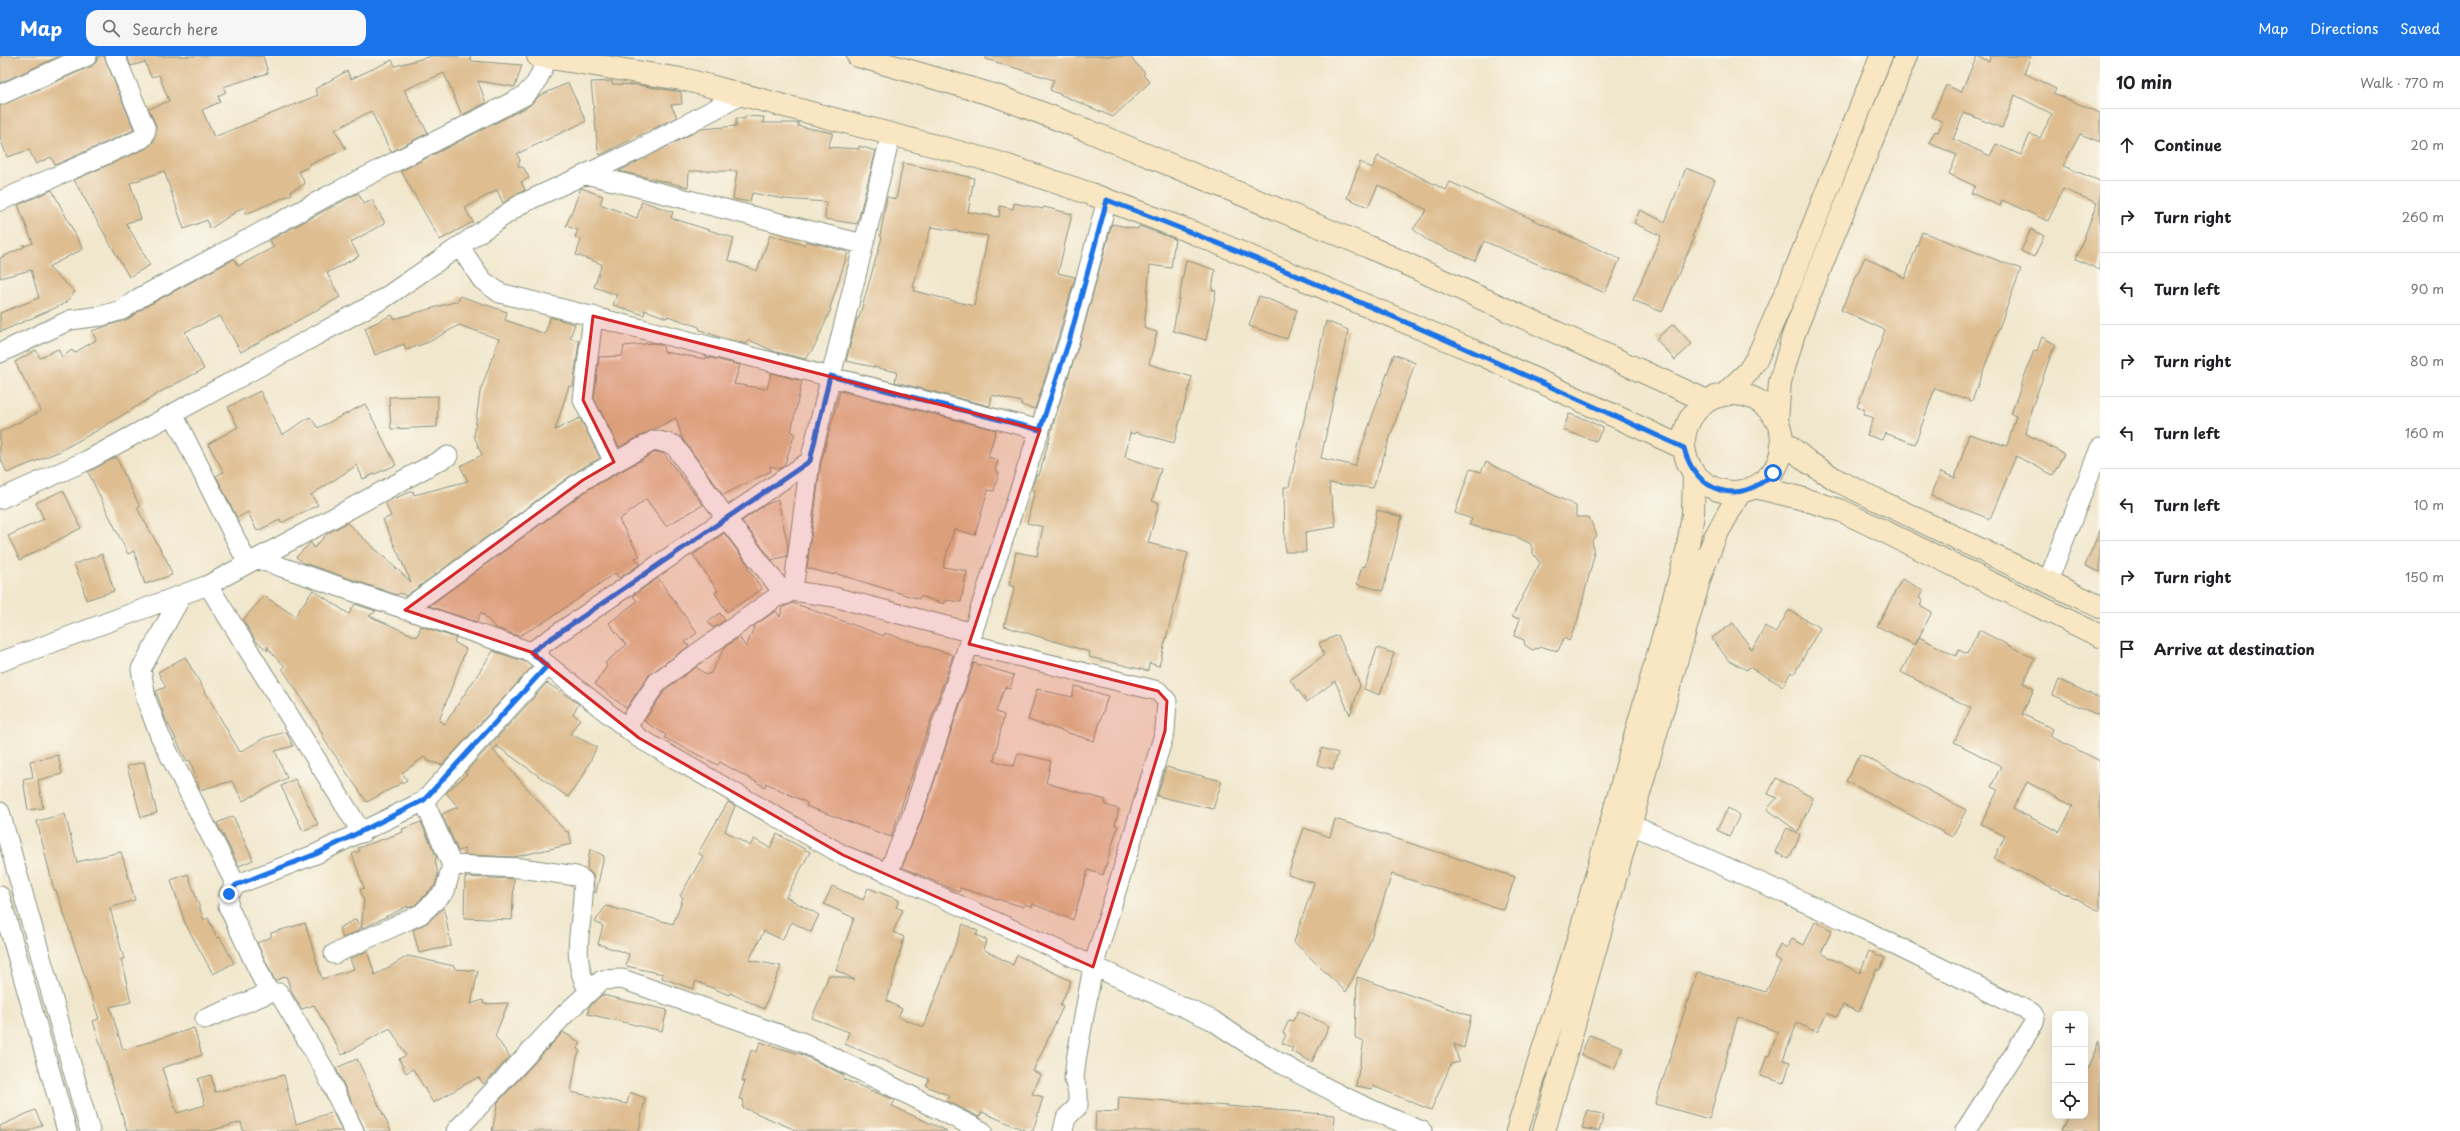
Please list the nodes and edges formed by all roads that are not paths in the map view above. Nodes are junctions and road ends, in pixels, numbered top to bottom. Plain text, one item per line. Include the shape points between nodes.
1 (87, 56) edge
2 (115, 56) edge
3 (858, 56) edge
4 (1881, 56) edge
5 (1906, 56) edge
6 (543, 57) edge
7 (743, 94) junction
8 (0, 96) edge
9 (891, 134) junction
10 (586, 174) junction
11 (1107, 200) junction
12 (0, 202) edge
13 (863, 244) junction
14 (459, 246) junction
15 (593, 316) junction
16 (0, 353) edge
17 (830, 376) junction
18 (1716, 397) junction
19 (172, 414) junction
20 (1777, 420) junction
21 (1040, 430) junction
22 (1783, 441) junction
23 (1684, 448) junction
24 (2100, 448) edge
25 (448, 456) dead end
26 (810, 461) junction
27 (614, 462) junction
28 (1694, 473) junction
29 (1748, 490) junction
30 (0, 499) edge
31 (726, 518) junction
32 (253, 561) junction
33 (2048, 581) junction
34 (208, 585) junction
35 (789, 593) junction
36 (182, 595) junction
37 (2100, 607) edge
38 (405, 610) junction
39 (2100, 636) edge
40 (971, 639) junction
41 (531, 652) junction
42 (0, 662) edge
43 (547, 666) junction
44 (626, 728) junction
45 (424, 800) junction
46 (0, 812) edge
47 (1630, 824) junction
48 (362, 833) junction
49 (452, 865) junction
50 (888, 873) junction
51 (236, 885) junction
52 (0, 896) edge
53 (334, 954) dead end
54 (1093, 967) junction
55 (589, 992) junction
56 (269, 993) junction
57 (205, 1019) dead end
58 (67, 1131) edge
59 (90, 1131) edge
60 (354, 1131) edge
61 (456, 1131) edge
62 (982, 1131) edge
63 (1063, 1131) edge
64 (1422, 1131) edge
65 (1517, 1131) edge
66 (1544, 1131) edge
67 (1964, 1131) edge

1 - 8 street
2 - 12 street via 146,130 143,138
3 - 18 street via 997,96 1086,130 1369,247
4 - 18 street via 1791,281 1757,358 1748,372
5 - 20 street via 1794,333 1780,382
6 - 7 street via 687,80
6 - 16 street via 536,83 524,96 328,196 122,310 102,316 70,320
7 - 9 street
7 - 10 street via 640,149
9 - 11 street via 996,162
9 - 13 street
10 - 13 street
10 - 14 street via 522,204
11 - 21 street via 1070,338
11 - 23 street via 1194,233 1467,348
13 - 17 street
14 - 15 street via 482,280 500,293
14 - 19 street via 383,299
15 - 17 street
15 - 27 street via 583,400
17 - 21 street
17 - 26 street
18 - 20 street via 1740,394 1755,398 1767,407
18 - 23 street via 1694,413 1686,430
19 - 30 street via 88,460
19 - 32 street
20 - 22 street
21 - 40 street
22 - 29 street via 1773,473
22 - 33 street via 1808,462 1840,482
23 - 28 street
24 - 33 street
25 - 32 street
26 - 31 street
26 - 35 street
27 - 31 street via 655,440 674,445
27 - 38 street via 583,480
28 - 29 street via 1714,489
28 - 65 street via 1693,514 1687,551 1579,937
29 - 39 street via 1800,498 1842,511
29 - 47 street via 1715,537 1700,577
31 - 35 street
31 - 41 street
32 - 34 street
32 - 38 street
33 - 37 street
34 - 36 street
34 - 48 street
35 - 40 street via 834,597
35 - 44 street via 775,598 658,681
36 - 42 street
36 - 51 street via 141,669 146,699 160,736
38 - 41 street
40 - 50 street via 908,828
40 - 54 street via 1158,691 1167,700 1165,731
41 - 43 street
43 - 44 street
43 - 45 street
44 - 50 street via 639,738 843,855
45 - 48 street
45 - 49 street
46 - 59 street
47 - 66 street
47 - 67 street via 1844,920 2032,1013 2034,1023
48 - 51 street
49 - 53 street via 445,891 421,914
49 - 55 street via 521,868 576,876 583,880 577,962 580,977
50 - 54 street
51 - 56 street via 229,894 228,906
52 - 58 street
54 - 63 street via 1076,1060 1074,1079 1078,1106 1066,1118
54 - 64 street via 1212,1020 1253,1049 1352,1100
55 - 61 street via 565,1014
55 - 62 street via 602,980 622,979 797,1040
56 - 57 street
56 - 60 street via 275,992 283,996 323,1067

